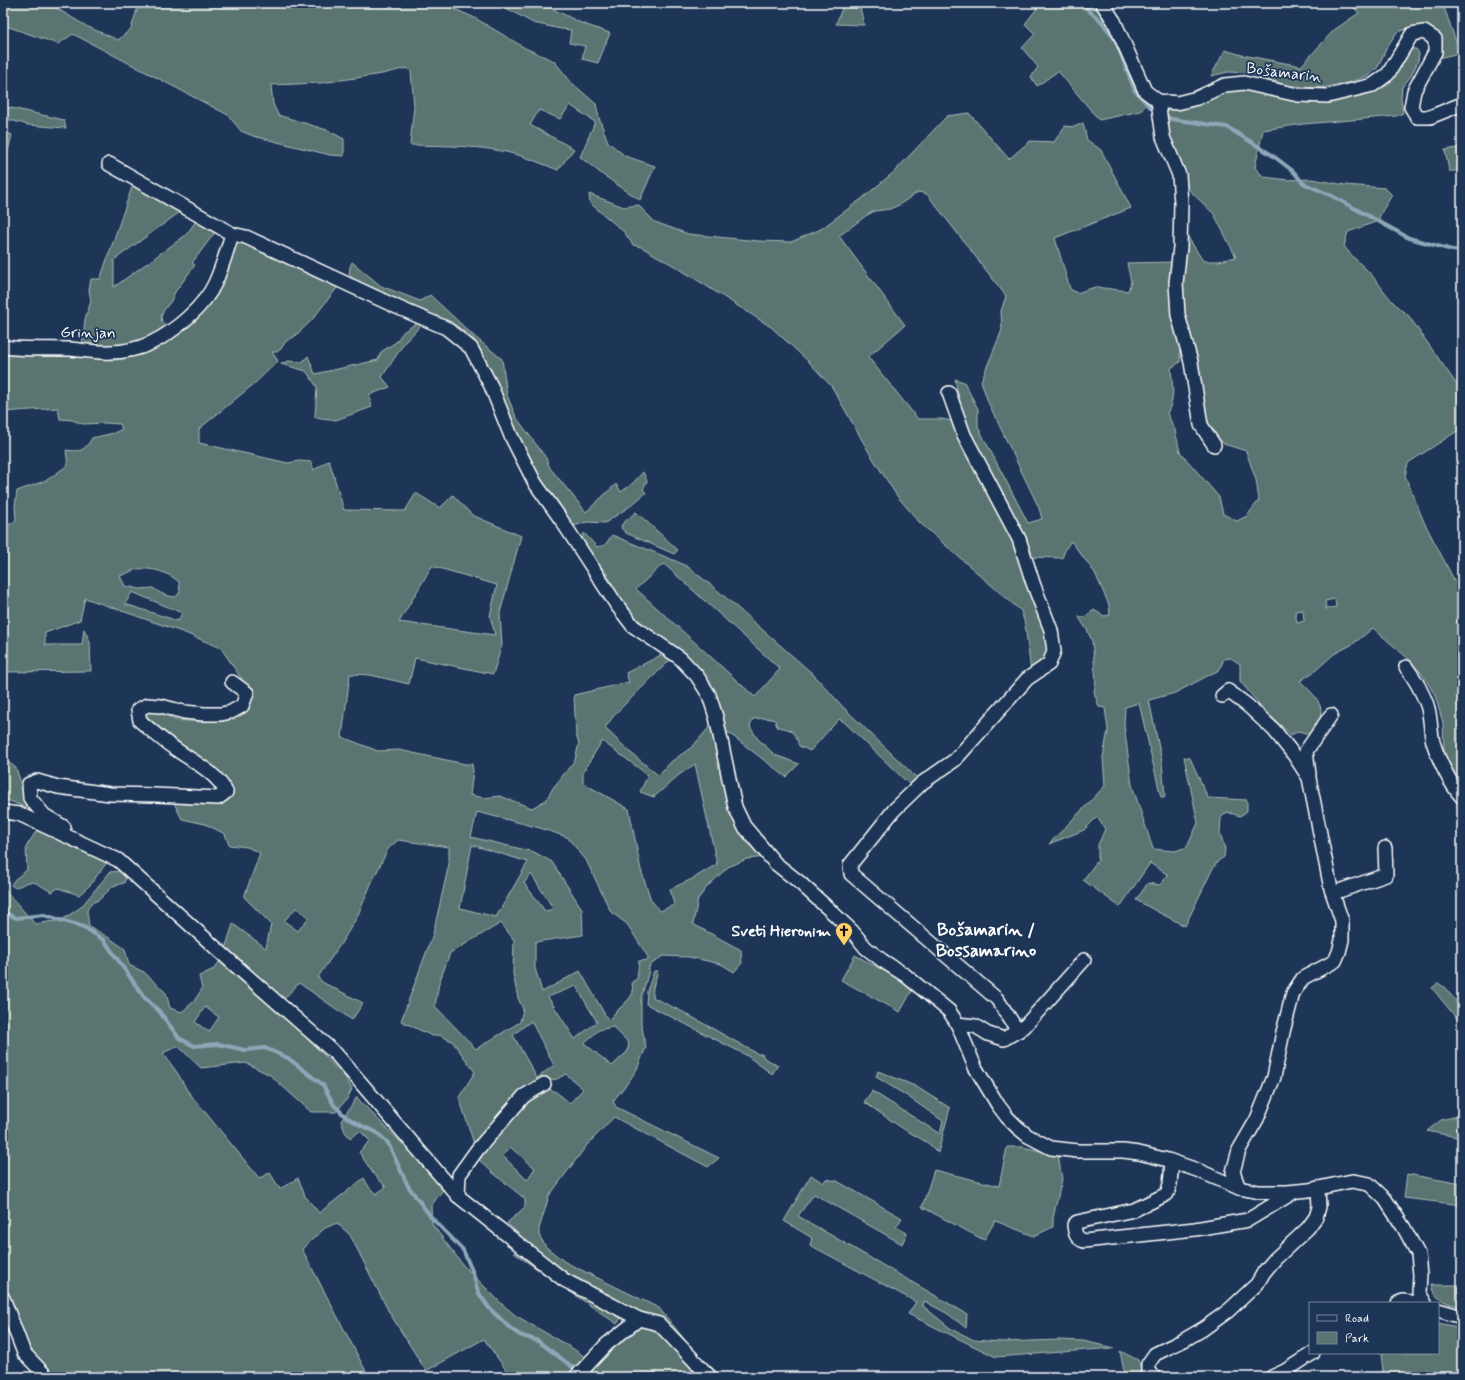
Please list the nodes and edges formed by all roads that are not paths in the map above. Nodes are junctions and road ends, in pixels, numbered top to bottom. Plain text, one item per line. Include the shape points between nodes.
1 (1102, 3) edge
2 (1158, 101) junction
3 (1462, 104) edge
4 (109, 164) dead end
5 (232, 234) junction
6 (3, 347) edge
7 (949, 393) dead end
8 (1214, 445) dead end
9 (1406, 667) dead end
10 (232, 682) dead end
11 (1222, 696) dead end
12 (1331, 715) dead end
13 (1309, 778) junction
14 (1462, 797) edge
15 (3, 812) edge
16 (1385, 848) dead end
17 (118, 860) junction
18 (1333, 893) junction
19 (1084, 960) dead end
20 (957, 1024) junction
21 (1018, 1031) junction
22 (544, 1084) dead end
23 (1172, 1162) junction
24 (1239, 1188) junction
25 (1318, 1188) junction
26 (1296, 1192) junction
27 (458, 1196) junction
28 (3, 1298) edge
29 (1424, 1302) edge
30 (1439, 1310) edge
31 (1462, 1317) edge
32 (639, 1319) junction
33 (1311, 1354) edge
34 (47, 1377) edge
35 (576, 1377) edge
36 (710, 1377) edge
37 (1154, 1377) edge
38 (1272, 1377) edge

1 - 2 street via 1114,21 1145,91
2 - 3 street, Bošamarin via 1177,103 1197,98 1225,85 1244,83 1298,95 1328,96 1374,85 1388,74 1412,34 1424,32 1435,39 1435,52 1414,91 1411,107 1417,116 1430,117
2 - 8 street via 1163,137 1179,174 1180,247 1176,283 1178,315 1191,362 1201,426
4 - 5 street
5 - 6 street, Grinjan via 215,284 201,304 185,320 151,343 110,352
5 - 20 street via 246,237 446,328 471,348 535,483 616,604 633,626 680,658 697,676 709,695 735,807 744,826 775,863 833,912 866,948 938,1001 949,1011
7 - 21 street via 964,434 1019,539 1051,630 1054,651 1049,664 1027,679 955,760 922,783 894,810 850,865 851,874 997,999
9 - 14 street via 1418,683 1427,707 1433,742 1441,762 1456,791
10 - 17 street via 247,693 242,706 231,712 204,714 147,705 138,710 140,721 222,783 226,792 218,798 110,794 58,787 37,781 29,784 30,798 44,815 102,847
11 - 13 street via 1228,691 1274,730
12 - 13 street via 1306,751
13 - 18 street
15 - 17 street via 19,814
16 - 18 street via 1386,875
17 - 27 street via 336,1054
18 - 24 street via 1342,921 1339,952 1335,960 1303,978 1293,993 1274,1077 1257,1119 1239,1150 1233,1172
19 - 21 street
20 - 21 street via 975,1026 1004,1039
20 - 23 street via 974,1067 989,1091 1007,1117 1028,1136 1051,1148 1134,1152
22 - 27 street via 524,1096 477,1150 459,1175
23 - 24 street
23 - 26 street via 1170,1184 1166,1194 1134,1210 1077,1222 1074,1225 1076,1237 1084,1241 1195,1229 1248,1220
24 - 26 street via 1259,1192
25 - 26 street
25 - 29 street via 1352,1181 1369,1184 1385,1199 1418,1254 1419,1293
25 - 37 street via 1319,1208 1308,1228 1275,1258 1257,1284 1228,1311 1194,1335 1155,1354 1148,1364 1148,1372
27 - 32 street via 564,1280
28 - 34 street via 24,1353
30 - 31 street
32 - 35 street via 607,1344
32 - 36 street via 659,1324
33 - 38 street

